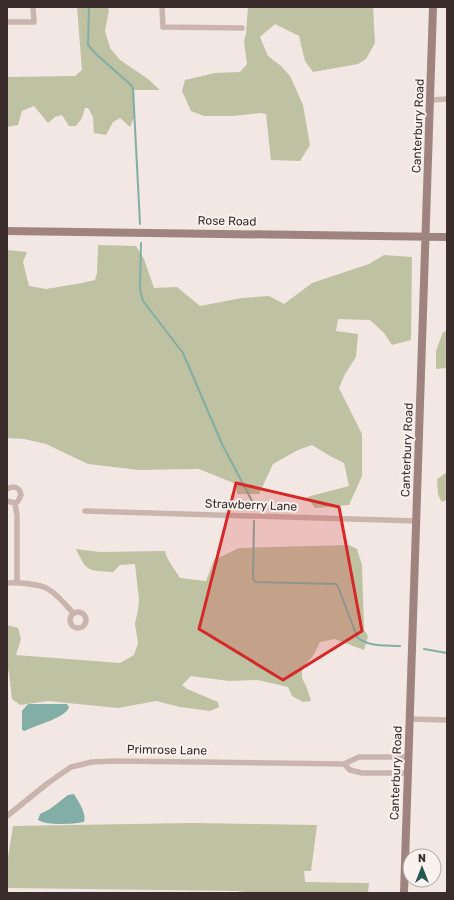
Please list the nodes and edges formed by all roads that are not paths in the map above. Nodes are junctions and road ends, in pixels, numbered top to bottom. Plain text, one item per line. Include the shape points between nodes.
1 (33, 7) edge
2 (162, 7) edge
3 (433, 7) edge
4 (7, 22) edge
5 (242, 28) dead end
6 (430, 100) junction
7 (447, 100) edge
8 (7, 231) edge
9 (426, 237) junction
10 (447, 237) edge
11 (7, 489) edge
12 (7, 501) edge
13 (15, 503) junction
14 (85, 511) dead end
15 (417, 521) junction
16 (17, 582) junction
17 (7, 583) edge
18 (73, 613) dead end
19 (410, 719) junction
20 (447, 720) edge
21 (408, 757) junction
22 (344, 764) junction
23 (408, 773) junction
24 (7, 816) edge
25 (404, 893) edge

1 - 4 street via 34,22
2 - 5 street via 163,27
3 - 6 street, Canterbury Road
6 - 7 street
6 - 9 street, Canterbury Road
8 - 9 street, Rose Road
9 - 10 street, Rose Road
9 - 15 street, Canterbury Road
11 - 13 street via 12,486 20,490 20,498
12 - 13 street
13 - 16 street
14 - 15 street, Strawberry Lane
15 - 19 street, Canterbury Road
16 - 17 street
16 - 18 street via 47,588
19 - 20 street
19 - 21 street, Canterbury Road
21 - 22 street, Primrose Lane via 360,757
21 - 23 street, Canterbury Road
22 - 23 street, Primrose Lane via 350,770 362,773
22 - 24 street, Primrose Lane via 115,760 92,762 71,768
23 - 25 street, Canterbury Road

